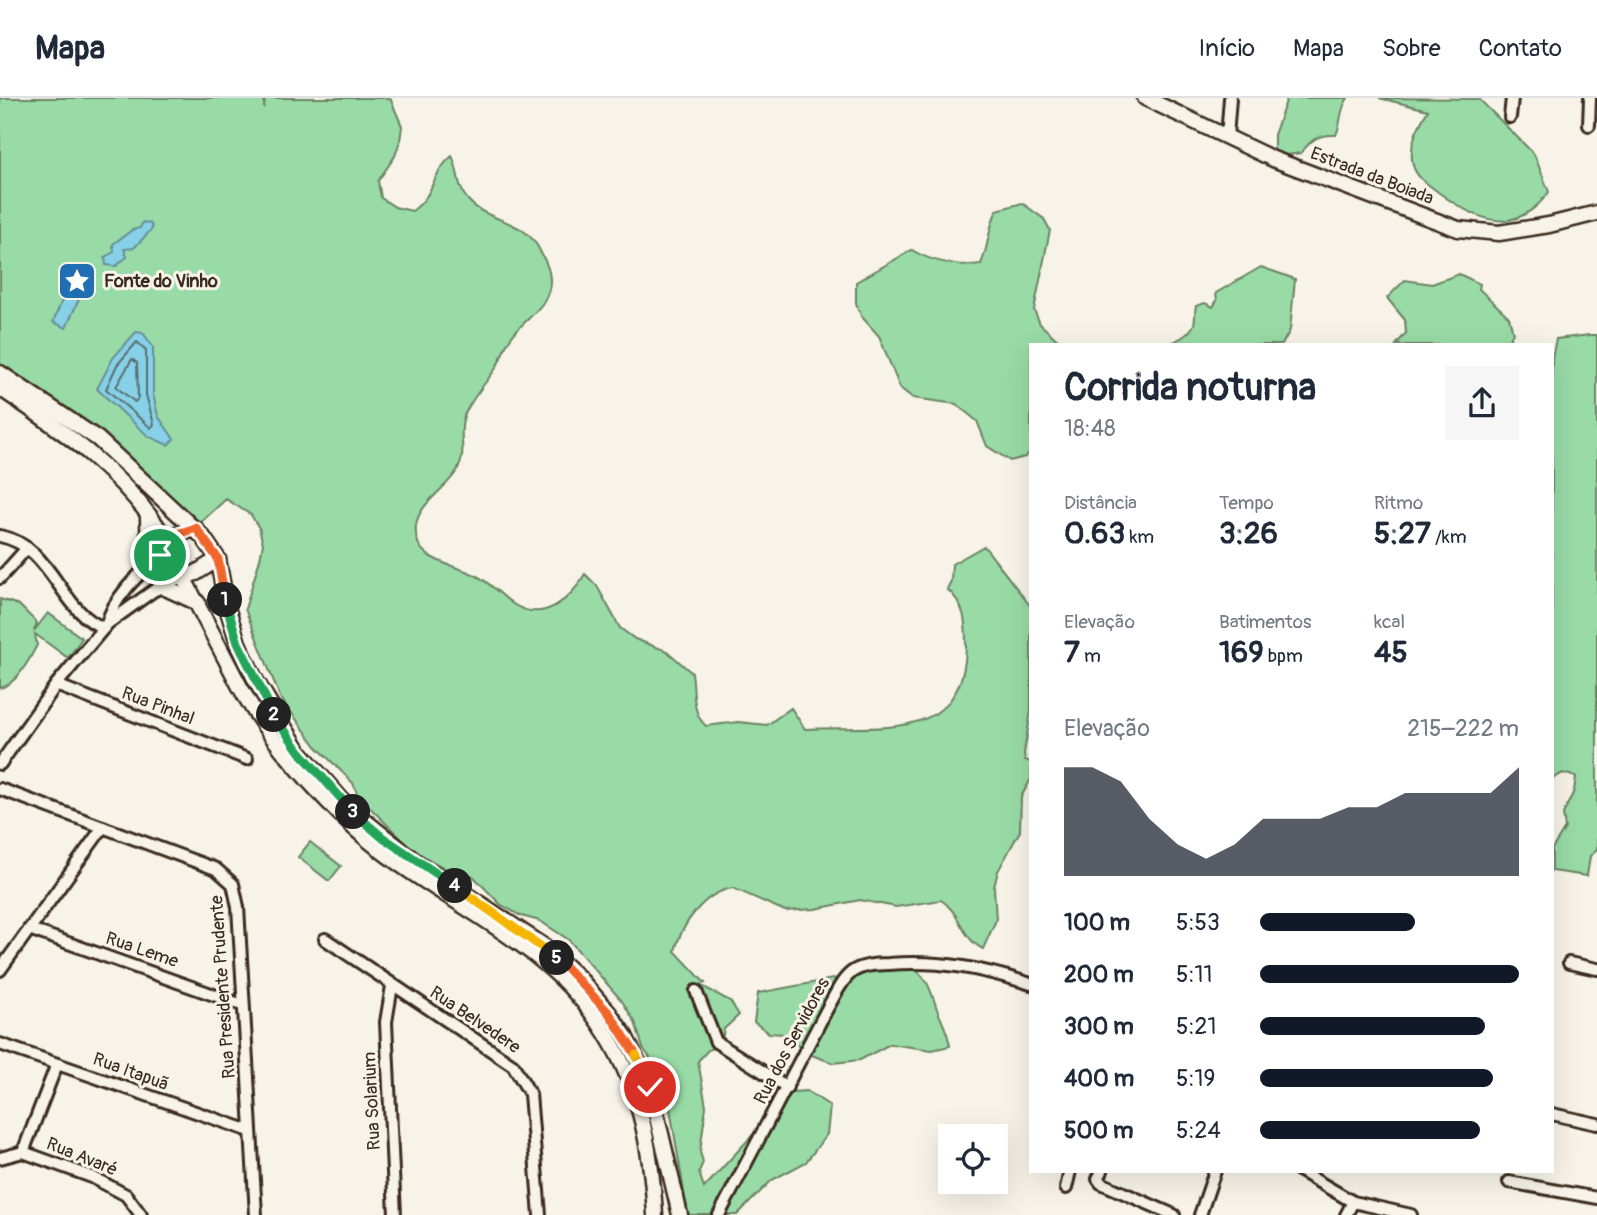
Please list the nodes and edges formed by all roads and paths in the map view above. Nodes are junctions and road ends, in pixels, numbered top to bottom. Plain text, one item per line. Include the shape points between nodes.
1 (1145, 98) edge
2 (1230, 98) edge
3 (1512, 98) edge
4 (1590, 98) edge
5 (1510, 117) dead end
6 (1589, 125) dead end
7 (1227, 137) junction
8 (1597, 213) edge
9 (0, 373) edge
10 (0, 388) edge
11 (148, 515) junction
12 (196, 528) junction
13 (0, 536) edge
14 (170, 545) junction
15 (27, 548) junction
16 (218, 559) junction
17 (151, 563) junction
18 (183, 577) junction
19 (0, 578) edge
20 (164, 585) junction
21 (200, 605) junction
22 (105, 626) junction
23 (56, 685) junction
24 (247, 758) dead end
25 (0, 764) edge
26 (0, 789) edge
27 (103, 827) junction
28 (29, 929) junction
29 (325, 939) dead end
30 (1569, 963) dead end
31 (1597, 969) edge
32 (0, 971) edge
33 (1029, 983) edge
34 (392, 986) junction
35 (696, 991) dead end
36 (242, 1005) junction
37 (0, 1044) edge
38 (57, 1064) junction
39 (787, 1087) junction
40 (1554, 1114) edge
41 (1597, 1124) edge
42 (250, 1130) junction
43 (23, 1152) junction
44 (0, 1158) edge
45 (1070, 1173) edge
46 (1101, 1173) edge
47 (1214, 1173) edge
48 (1303, 1173) edge
49 (1509, 1182) dead end
50 (1066, 1188) dead end
51 (1597, 1198) edge
52 (1353, 1202) junction
53 (141, 1215) edge
54 (256, 1215) edge
55 (396, 1215) edge
56 (540, 1215) edge
57 (654, 1215) edge
58 (680, 1215) edge
59 (719, 1215) edge
60 (1174, 1215) edge
61 (1200, 1215) edge
62 (1346, 1215) edge
63 (1411, 1215) edge

1 - 7 main road, Estrada da Boiada
2 - 7 street
3 - 5 street
4 - 6 street
7 - 8 main road, Estrada da Boiada via 1458,229 1499,233
9 - 12 main road via 98,439
10 - 11 main road via 89,451
11 - 14 main road
11 - 17 main road
12 - 14 main road via 177,534
12 - 16 main road
13 - 15 street
14 - 17 street
14 - 18 main road
15 - 19 street
15 - 22 street via 89,620
16 - 18 main road
16 - 58 main road via 238,643 256,681 276,717 324,781 382,837 544,946 579,978 617,1024 650,1087
17 - 20 street
17 - 22 street via 109,614
18 - 20 street
18 - 21 main road
20 - 21 main road
20 - 22 street
21 - 57 main road via 241,688 289,759 344,818 384,853 533,952 590,1010 622,1062 638,1102 647,1140
22 - 23 street
23 - 24 street, Rua Pinhal
23 - 25 street
26 - 27 street, Rua Presidente Prudente
27 - 28 street
27 - 36 street, Rua Presidente Prudente via 226,875 236,895
28 - 32 street
28 - 36 street, Rua Leme
29 - 34 street, Rua Belvedere
30 - 31 street
33 - 39 street, Rua dos Servidores via 937,961 877,964 855,970 828,1007
34 - 55 street, Rua Solarium via 386,1022
34 - 56 street, Rua Belvedere via 500,1054 522,1077 535,1122
35 - 39 street via 716,1042
36 - 42 street, Rua Presidente Prudente
37 - 38 street, Rua Itapuã
38 - 42 street, Rua Itapuã
38 - 43 street
39 - 59 street, Rua dos Servidores
40 - 41 street
42 - 54 street, Rua Presidente Prudente
43 - 44 street, Rua Avaré
43 - 53 street, Rua Avaré via 115,1188
45 - 50 street
46 - 60 street via 1101,1183
47 - 61 street
48 - 52 street
49 - 51 street
52 - 62 street
52 - 63 street

